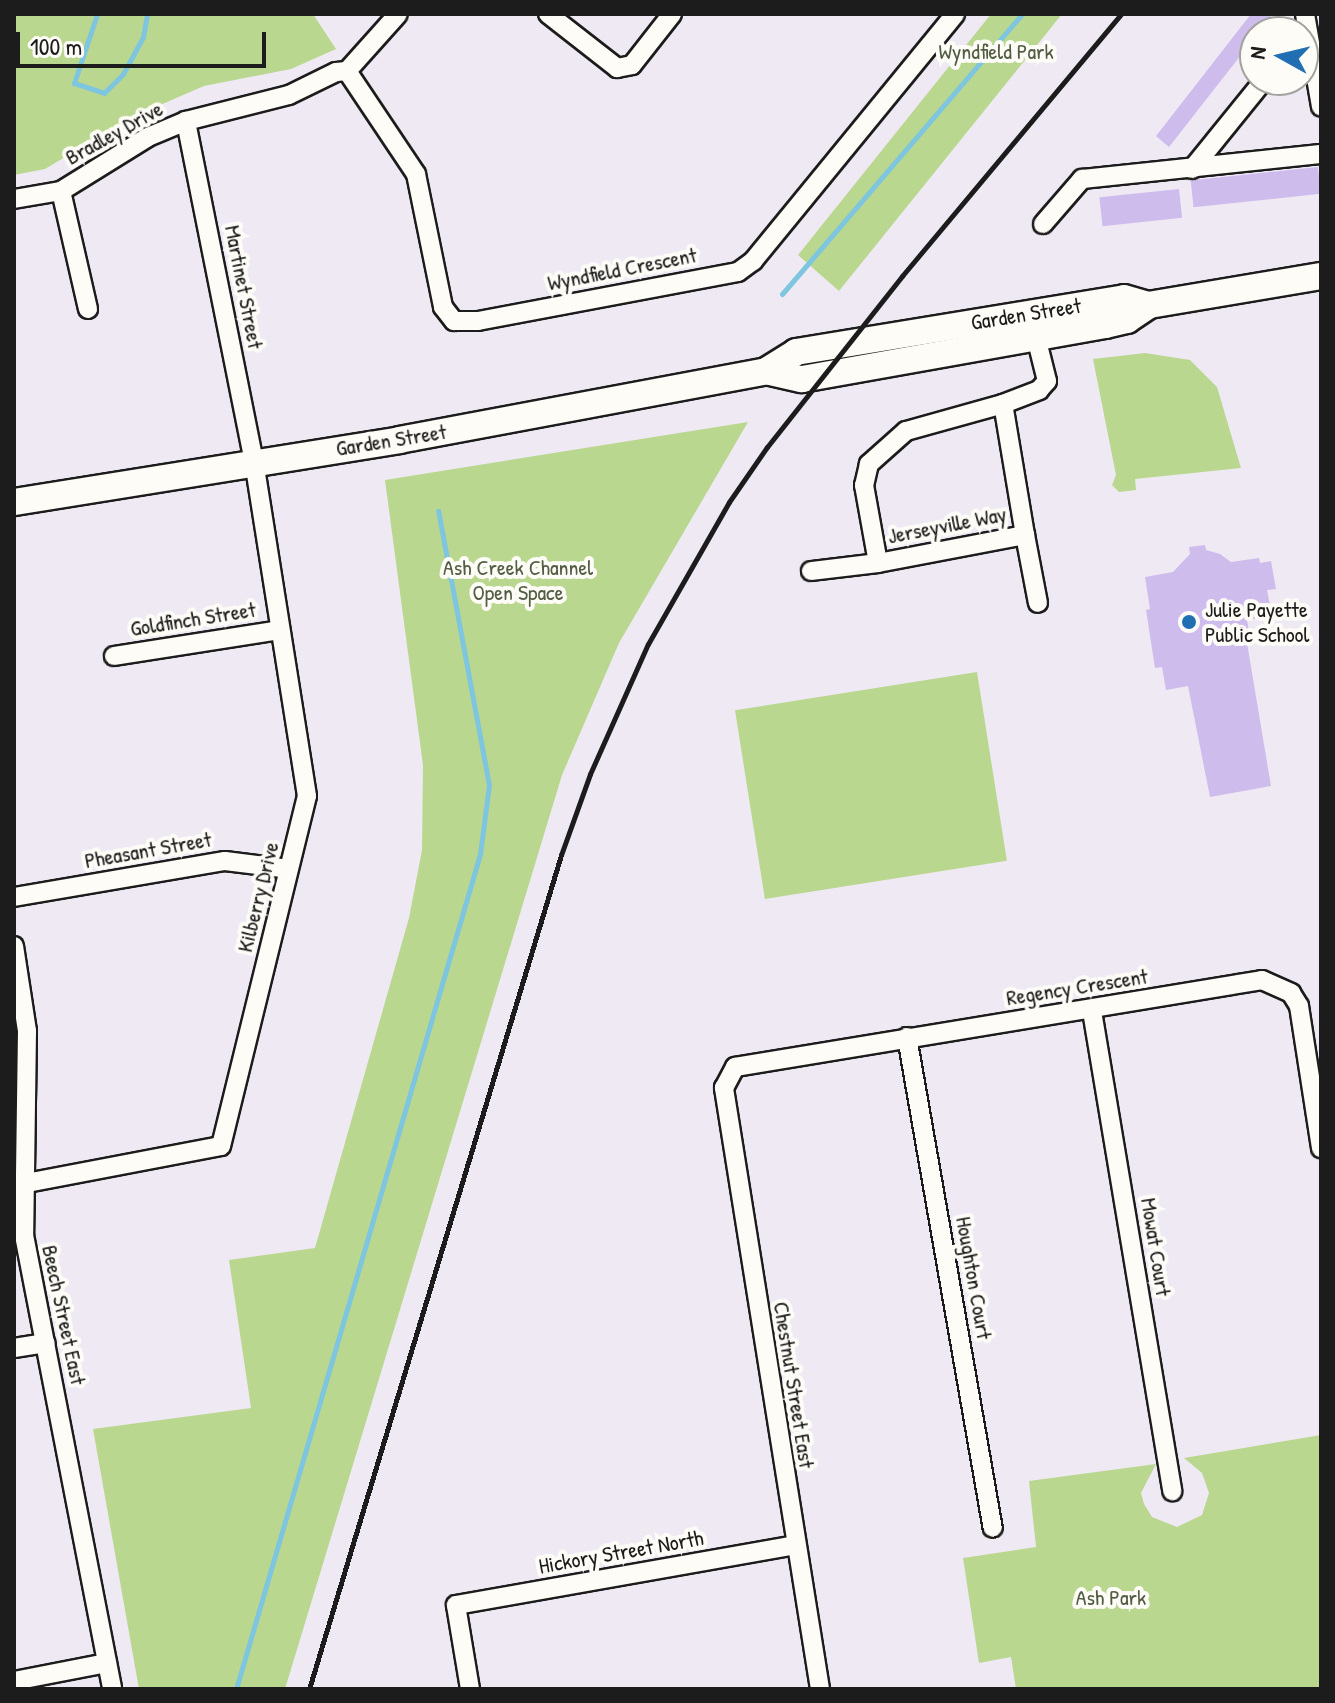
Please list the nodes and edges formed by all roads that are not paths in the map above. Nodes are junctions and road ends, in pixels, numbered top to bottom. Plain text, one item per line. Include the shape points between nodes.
1 (398, 14) edge
2 (548, 14) edge
3 (672, 14) edge
4 (955, 14) edge
5 (347, 71) junction
6 (1251, 96) edge
7 (186, 121) junction
8 (1321, 154) edge
9 (1192, 169) junction
10 (61, 191) junction
11 (14, 199) edge
12 (1043, 224) dead end
13 (1321, 276) edge
14 (1149, 305) junction
15 (1065, 307) junction
16 (88, 309) dead end
17 (1036, 337) junction
18 (766, 371) junction
19 (1003, 404) junction
20 (254, 462) junction
21 (14, 502) edge
22 (1025, 535) junction
23 (878, 563) junction
24 (811, 571) dead end
25 (1038, 603) dead end
26 (280, 630) junction
27 (114, 656) dead end
28 (289, 869) junction
29 (14, 897) edge
30 (14, 946) edge
31 (1092, 1011) junction
32 (907, 1037) junction
33 (724, 1088) joint
34 (1321, 1148) edge
35 (27, 1183) junction
36 (46, 1343) junction
37 (14, 1348) edge
38 (1172, 1491) dead end
39 (993, 1528) dead end
40 (795, 1545) junction
41 (107, 1663) junction
42 (14, 1681) edge
43 (112, 1689) edge
44 (470, 1689) edge
45 (820, 1689) edge

1 - 5 street, Bradley Drive
2 - 3 street via 617,68 632,65
4 - 5 street, Wyndfield Crescent via 753,261 738,272 478,321 454,321 443,307 416,174
5 - 7 street, Bradley Drive via 289,95
6 - 9 street
7 - 10 street, Bradley Drive via 148,137
7 - 20 street, Martinet Street
8 - 9 street
9 - 12 street via 1082,179
10 - 11 street, Bradley Drive
10 - 16 street
13 - 14 street, Garden Street
14 - 15 street, Garden Street via 1124,298
14 - 17 street, Garden Street via 1127,320
15 - 17 street via 1042,323
15 - 18 street, Garden Street via 796,352
17 - 18 street, Garden Street via 802,379
17 - 19 street, Jerseyville Way via 1047,381 1039,390
18 - 20 street, Garden Street
19 - 22 street, Jerseyville Way
19 - 23 street, Jerseyville Way via 921,424 869,464 864,485
20 - 21 street, Garden Street
20 - 26 street, Kilberry Drive
22 - 23 street, Jerseyville Way
22 - 25 street, Jerseyville Way
23 - 24 street, Jerseyville Way
26 - 27 street, Goldfinch Street
26 - 28 street, Kilberry Drive via 307,796
28 - 29 street, Pheasant Street via 225,861
28 - 35 street, Kilberry Drive via 221,1146
30 - 35 street, Beech Street East via 27,1031
31 - 32 street, Regency Crescent
31 - 34 street, Regency Crescent via 1262,980 1277,984 1299,1006
31 - 38 street, Mowat Court
32 - 33 street, Regency Crescent via 735,1067
32 - 39 street, Houghton Court
33 - 40 street, Chestnut Street East
35 - 36 street, Beech Street East via 24,1235
36 - 37 street
36 - 41 street, Beech Street East
40 - 44 street, Hickory Street North via 456,1605
40 - 45 street, Chestnut Street East
41 - 42 street
41 - 43 street, Beech Street East

